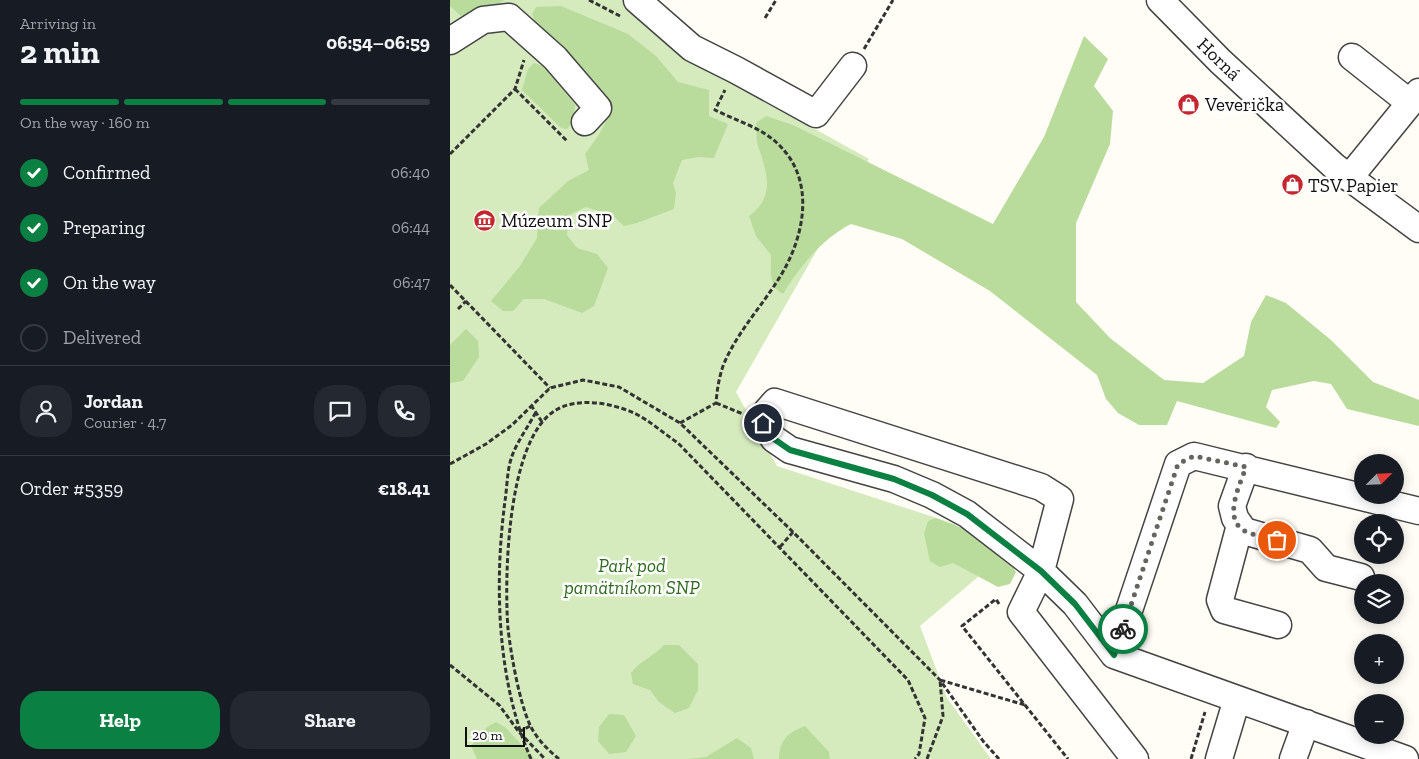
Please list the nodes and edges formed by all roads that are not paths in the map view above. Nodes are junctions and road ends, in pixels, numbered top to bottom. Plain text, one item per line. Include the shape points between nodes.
1 (637, 0) edge
2 (1160, 0) edge
3 (450, 40) edge
4 (1352, 57) dead end
5 (853, 66) road end
6 (1414, 98) edge
7 (585, 122) dead end
8 (1350, 178) junction
9 (1419, 229) edge
10 (1246, 467) junction
11 (1419, 511) edge
12 (1240, 525) junction
13 (1041, 571) junction
14 (1354, 575) edge
15 (1278, 625) dead end
16 (1114, 655) junction
17 (1237, 699) junction
18 (1306, 723) junction
19 (1135, 759) edge
20 (1219, 759) edge
21 (1293, 759) edge
22 (1406, 759) edge

1 - 5 street via 692,48 816,114
2 - 8 street, Horná via 1220,61
3 - 7 street via 483,20 509,17 555,58 598,108
4 - 6 street
6 - 8 street
8 - 9 street, Horná
10 - 11 street
10 - 12 street via 1232,506
10 - 16 street via 1194,456 1178,464
12 - 14 street via 1244,531 1310,550 1326,568
12 - 15 street via 1220,600 1224,610
13 - 13 street via 967,514 932,495 894,479 790,450 774,439 763,423 767,412 774,402 1041,487 1060,499
13 - 16 street via 1075,604
13 - 19 street via 1021,612
16 - 17 street
17 - 18 street
17 - 20 street
18 - 21 street
18 - 22 street

